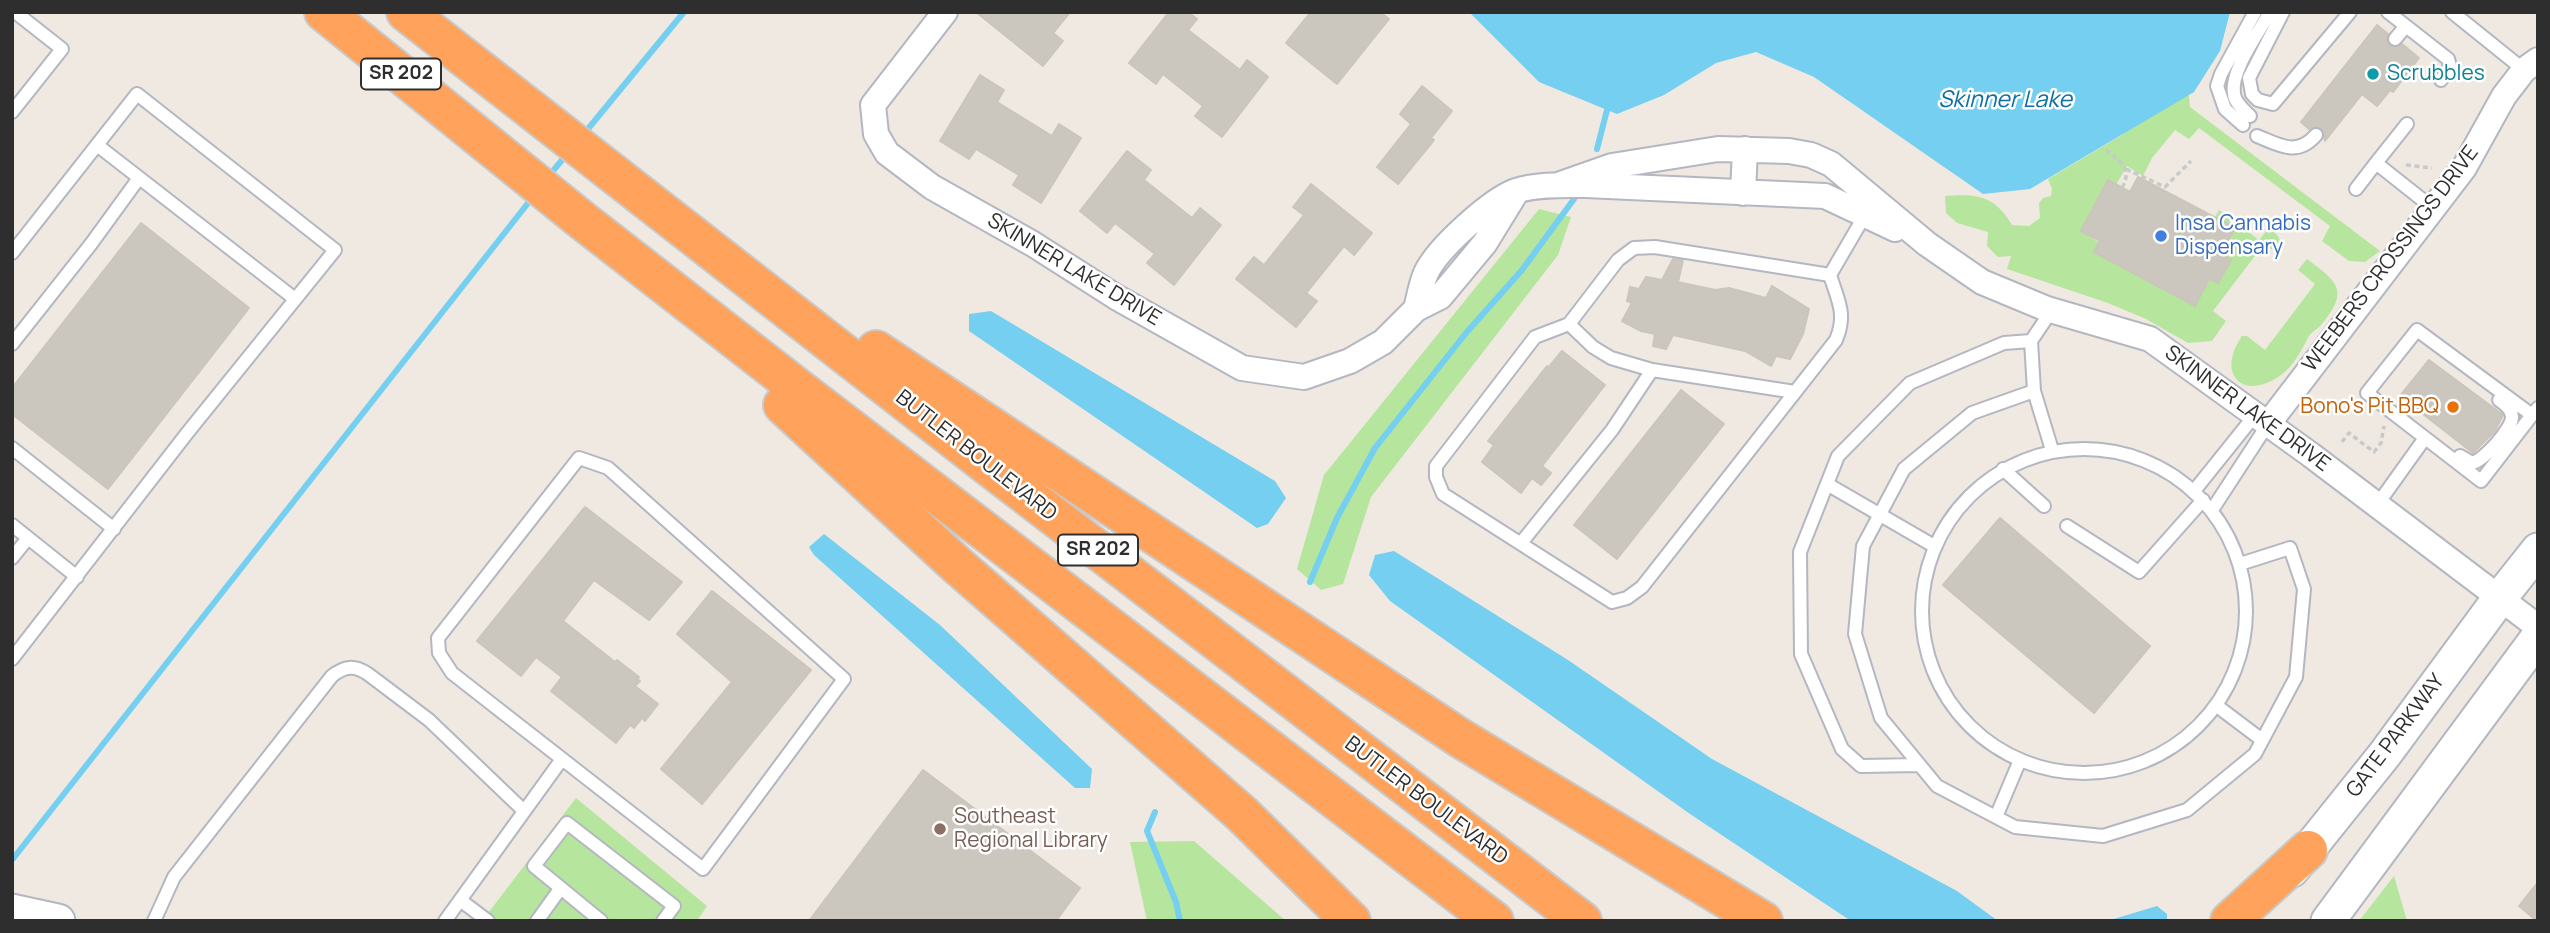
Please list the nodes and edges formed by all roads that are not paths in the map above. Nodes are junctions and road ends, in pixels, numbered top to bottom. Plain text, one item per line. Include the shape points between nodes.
1 (324, 12) edge
2 (406, 12) edge
3 (945, 12) edge
4 (2255, 12) edge
5 (2270, 12) edge
6 (2283, 12) edge
7 (2350, 12) edge
8 (2388, 12) edge
9 (2452, 12) edge
10 (15, 16) edge
11 (2406, 26) junction
12 (2395, 39) dead end
13 (2531, 65) edge
14 (2441, 80) dead end
15 (12, 112) edge
16 (2407, 124) dead end
17 (2260, 131) dead end
18 (2316, 135) dead end
19 (97, 145) junction
20 (1745, 149) junction
21 (2376, 163) junction
22 (139, 177) junction
23 (615, 177) junction
24 (1558, 185) junction
25 (2356, 189) dead end
26 (1743, 193) junction
27 (2434, 209) junction
28 (1865, 215) junction
29 (583, 221) junction
30 (1927, 244) junction
31 (12, 253) edge
32 (1830, 275) junction
33 (295, 299) junction
34 (2052, 310) junction
35 (1569, 324) junction
36 (2431, 340) junction
37 (2031, 341) junction
38 (12, 344) edge
39 (1653, 370) junction
40 (2034, 391) junction
41 (1795, 392) junction
42 (2535, 412) edge
43 (2395, 415) junction
44 (2261, 419) junction
45 (2426, 438) junction
46 (12, 448) edge
47 (2052, 450) junction
48 (2003, 469) junction
49 (1827, 484) junction
50 (2198, 495) junction
51 (2377, 505) junction
52 (2044, 506) dead end
53 (2212, 510) junction
54 (1880, 514) junction
55 (12, 525) edge
56 (2067, 526) dead end
57 (114, 529) junction
58 (29, 538) junction
59 (1521, 543) junction
60 (1934, 546) junction
61 (2538, 550) edge
62 (12, 558) edge
63 (2240, 564) junction
64 (77, 577) junction
65 (2499, 599) junction
66 (2538, 628) edge
67 (2538, 637) edge
68 (12, 659) edge
69 (2217, 706) junction
70 (2262, 740) junction
71 (562, 759) junction
72 (2020, 760) junction
73 (1919, 765) junction
74 (524, 811) junction
75 (1996, 817) junction
76 (2308, 850) junction
77 (560, 889) junction
78 (460, 900) junction
79 (12, 911) edge
80 (58, 921) edge
81 (154, 921) edge
82 (445, 921) edge
83 (488, 921) edge
84 (537, 921) edge
85 (601, 921) edge
86 (663, 921) edge
87 (1351, 921) edge
88 (1493, 921) edge
89 (1582, 921) edge
90 (1763, 921) edge
91 (2230, 921) edge
92 (2253, 921) edge
93 (2328, 921) edge

1 - 29 highway, SR 202
2 - 23 highway, BUTLER BOULEVARD / SR 202
3 - 24 street, SKINNER LAKE DRIVE via 873,105 876,134 887,153 932,187 1242,368 1304,377 1350,361 1383,342 1416,309 1440,297 1485,243 1517,191
4 - 5 lane via 2217,86 2225,109 2246,120 2234,94 2235,78
6 - 7 lane via 2249,78 2252,94 2267,104 2273,104
8 - 11 lane
9 - 13 lane
10 - 15 lane via 62,49
11 - 12 lane
11 - 14 lane via 2448,59 2450,66
13 - 27 street, WEEBERS CROSSINGS DRIVE via 2504,96 2464,168
16 - 21 lane
17 - 18 lane via 2284,148 2310,142
19 - 22 lane
19 - 31 lane
19 - 33 lane via 137,94 335,250
20 - 24 street, SKINNER LAKE DRIVE via 1612,166
20 - 26 street
20 - 30 street, SKINNER LAKE DRIVE via 1789,151 1831,164
21 - 25 lane
21 - 27 lane
22 - 33 lane
22 - 38 lane
23 - 89 highway, BUTLER BOULEVARD / SR 202
23 - 90 highway via 1460,738
24 - 26 street, SKINNER LAKE DRIVE
26 - 28 street, SKINNER LAKE DRIVE via 1825,196
27 - 44 street, WEEBERS CROSSINGS DRIVE
28 - 30 street, SKINNER LAKE DRIVE
28 - 32 lane
29 - 87 highway via 957,565 1242,814
29 - 88 highway, SR 202
30 - 34 street, SKINNER LAKE DRIVE via 1982,282
32 - 35 lane via 1655,247 1634,248 1618,260
32 - 41 lane via 1842,324 1836,340
33 - 57 lane
34 - 37 lane
34 - 44 street, SKINNER LAKE DRIVE via 2150,339
35 - 39 lane via 1611,358
35 - 59 lane via 1535,337 1436,466 1443,494
36 - 42 lane
36 - 43 lane via 2417,330 2367,393
36 - 43 lane via 2435,352 2510,408 2511,424 2484,457 2472,463 2411,419
37 - 40 lane
37 - 49 lane via 2004,343 1910,383 1838,456
39 - 41 lane
39 - 59 lane via 1612,430
40 - 47 lane
40 - 54 lane via 1972,413 1904,468
41 - 59 lane via 1642,587 1627,598 1612,602
42 - 45 lane via 2481,481
43 - 45 lane
44 - 50 lane
44 - 51 street, SKINNER LAKE DRIVE
44 - 53 lane
45 - 51 lane
46 - 57 lane
47 - 48 lane
47 - 50 lane via 2091,447 2128,454 2163,468
48 - 52 lane
48 - 60 lane via 1962,502
49 - 54 lane
49 - 73 lane via 1800,552 1801,654 1842,749 1861,766
50 - 53 lane
50 - 56 lane via 2139,572
51 - 65 street, SKINNER LAKE DRIVE
53 - 63 lane
54 - 60 lane
54 - 73 lane via 1863,546 1855,634 1881,718
55 - 58 lane
57 - 64 lane
58 - 62 lane
58 - 64 lane
60 - 72 lane via 1922,596 1925,646 1944,694 1977,733
61 - 65 main road, GATE PARKWAY
63 - 69 lane via 2248,613 2240,662
63 - 70 lane via 2290,548 2304,589 2296,677
64 - 68 lane
65 - 66 street, SKINNER LAKE DRIVE
65 - 76 main road, GATE PARKWAY
67 - 93 main road
69 - 70 lane
69 - 72 lane via 2187,738 2149,761 2106,772 2063,772
70 - 75 lane via 2255,754 2187,810 2103,836 2015,827
71 - 71 lane via 703,869 844,679 608,468 579,458 438,638 439,653 452,673
71 - 74 lane
72 - 75 lane
73 - 75 lane via 1937,786
74 - 78 lane
74 - 81 lane via 429,720 357,667 343,668 332,676 174,877
76 - 91 highway
76 - 92 main road, GATE PARKWAY
77 - 84 lane
77 - 85 lane
77 - 86 lane via 534,866 567,823 674,906
78 - 82 lane
78 - 83 lane
79 - 80 main road

